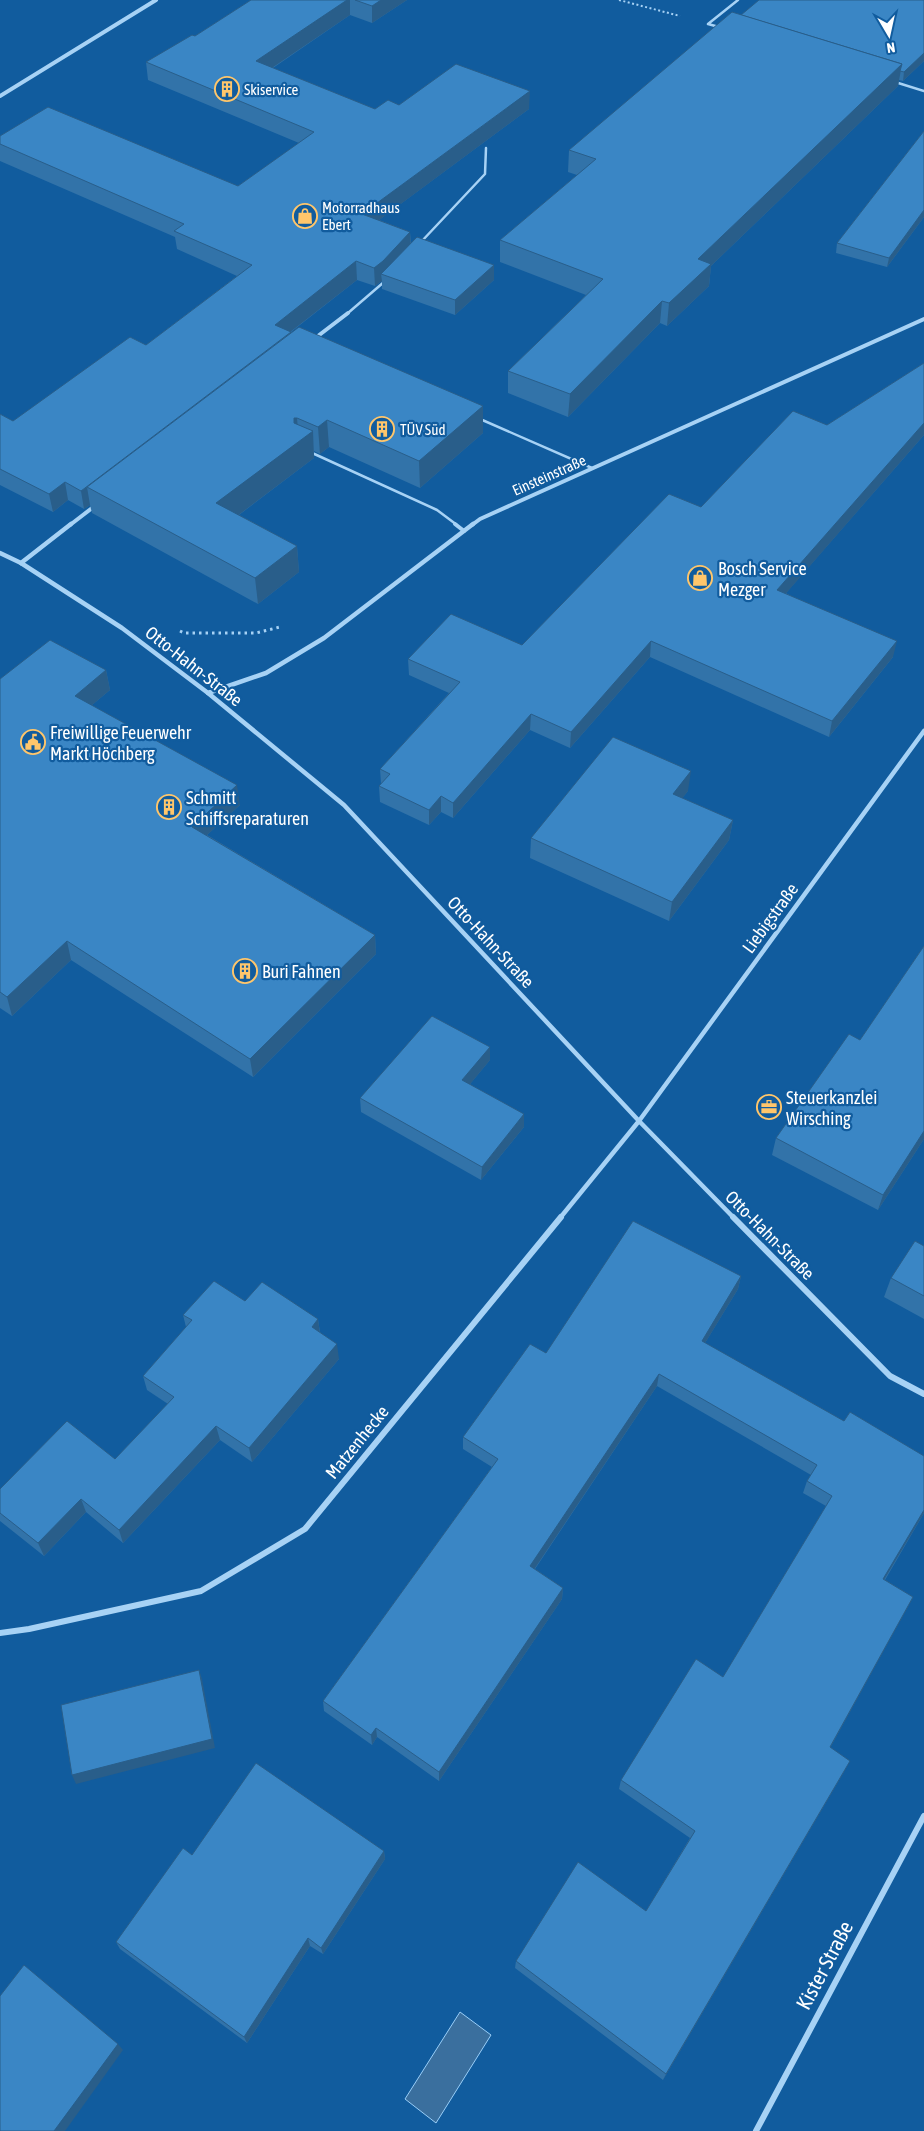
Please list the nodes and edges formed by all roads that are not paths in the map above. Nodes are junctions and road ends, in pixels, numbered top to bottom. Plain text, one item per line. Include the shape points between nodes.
1 (156, 0) edge
2 (738, 0) edge
3 (726, 30) edge
4 (886, 79) edge
5 (924, 91) edge
6 (0, 96) edge
7 (486, 148) edge
8 (419, 245) edge
9 (386, 281) edge
10 (348, 313) joint
11 (924, 319) edge
12 (309, 343) edge
13 (472, 415) edge
14 (307, 451) edge
15 (592, 468) junction
16 (100, 503) edge
17 (464, 531) junction
18 (0, 553) edge
19 (21, 563) junction
20 (208, 693) junction
21 (924, 731) edge
22 (639, 1121) junction
23 (924, 1394) edge
24 (0, 1632) edge
25 (924, 1816) edge
26 (756, 2131) edge

1 - 6 street
2 - 3 lane via 708,24
4 - 5 lane
7 - 8 lane via 485,174
9 - 10 lane
10 - 12 street
11 - 15 street, Einsteinstraße
13 - 15 lane
14 - 17 lane via 437,510
15 - 17 street, Einsteinstraße via 480,519
16 - 19 street
17 - 20 street, Einsteinstraße via 324,638 266,672
18 - 19 street, Otto-Hahn-Straße
19 - 20 street, Otto-Hahn-Straße via 122,628
20 - 22 street, Otto-Hahn-Straße via 344,805
21 - 22 street, Liebigstraße
22 - 23 street, Otto-Hahn-Straße via 890,1376
22 - 24 street, Matzenhecke via 305,1529 201,1592 29,1629
25 - 26 street, Kister Straße

